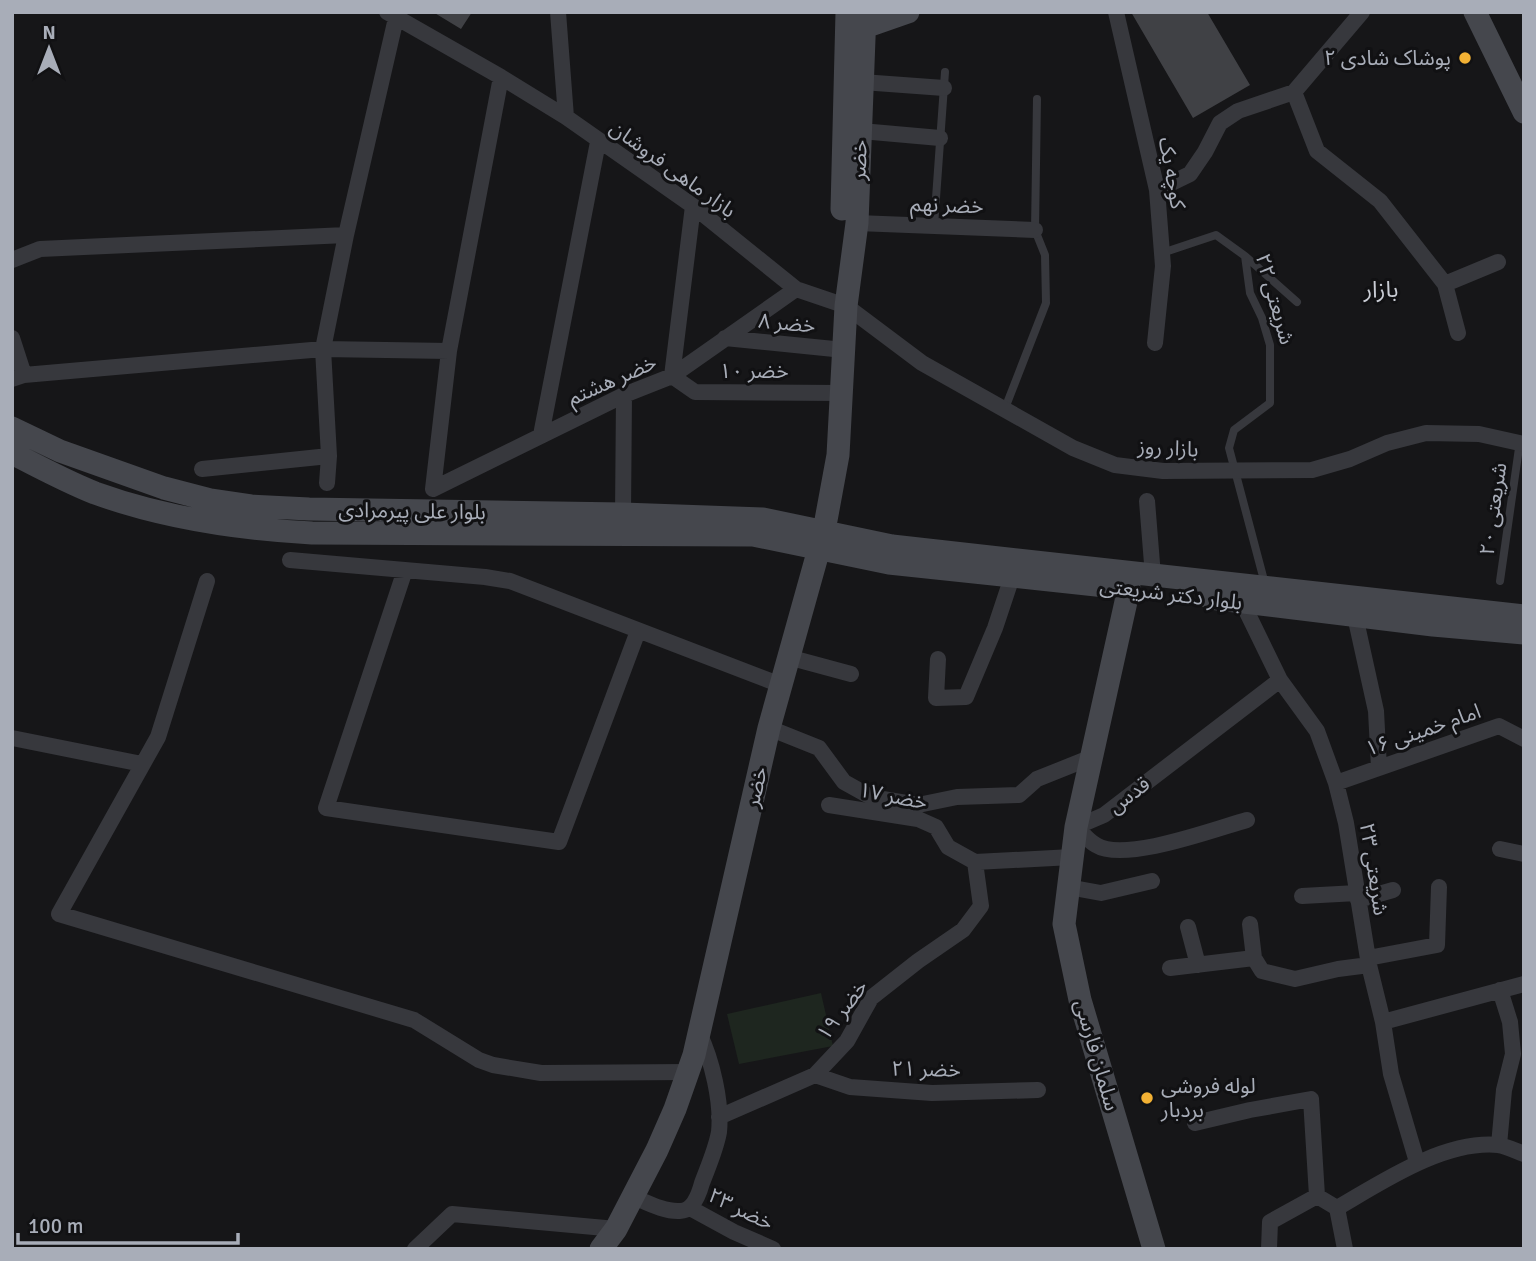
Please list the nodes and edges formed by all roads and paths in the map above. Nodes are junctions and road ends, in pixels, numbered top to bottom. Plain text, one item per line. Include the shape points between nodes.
1 (558, 12) edge
2 (908, 12) edge
3 (1116, 12) edge
4 (1362, 12) edge
5 (1475, 12) edge
6 (392, 15) edge
7 (856, 19) edge
8 (501, 77) junction
9 (945, 80) joint
10 (862, 82) junction
11 (1294, 92) junction
12 (1037, 99) dead end
13 (1524, 112) edge
14 (566, 117) junction
15 (860, 131) junction
16 (940, 138) junction
17 (598, 142) junction
18 (1157, 190) junction
19 (693, 206) junction
20 (857, 223) junction
21 (934, 226) junction
22 (1035, 230) junction
23 (346, 235) junction
24 (1162, 253) junction
25 (1245, 256) junction
26 (12, 260) edge
27 (1498, 262) dead end
28 (1445, 284) junction
29 (796, 289) junction
30 (1297, 302) dead end
31 (846, 306) junction
32 (1458, 333) dead end
33 (12, 338) edge
34 (725, 338) junction
35 (1155, 343) dead end
36 (323, 349) junction
37 (844, 349) junction
38 (449, 351) junction
39 (672, 376) junction
40 (18, 377) edge
41 (842, 393) junction
42 (624, 395) junction
43 (1004, 411) junction
44 (12, 428) edge
45 (541, 435) junction
46 (1522, 442) edge
47 (12, 453) edge
48 (329, 456) junction
49 (202, 470) dead end
50 (1235, 471) junction
51 (327, 483) dead end
52 (1147, 501) dead end
53 (622, 524) junction
54 (822, 539) junction
55 (891, 555) junction
56 (290, 560) dead end
57 (405, 570) junction
58 (1153, 576) junction
59 (1012, 577) junction
60 (207, 581) dead end
61 (1500, 581) dead end
62 (1129, 589) junction
63 (1267, 589) junction
64 (1242, 602) junction
65 (1355, 616) junction
66 (1524, 616) edge
67 (638, 631) junction
68 (1524, 632) edge
69 (788, 657) junction
70 (938, 659) dead end
71 (851, 674) dead end
72 (1280, 680) junction
73 (780, 685) junction
74 (769, 728) junction
75 (12, 738) edge
76 (1524, 739) edge
77 (1092, 757) junction
78 (142, 764) junction
79 (1379, 768) junction
80 (1336, 783) junction
81 (829, 805) dead end
82 (1247, 820) dead end
83 (1076, 827) junction
84 (1500, 849) dead end
85 (1524, 854) edge
86 (1072, 857) junction
87 (975, 862) junction
88 (1152, 881) dead end
89 (1069, 887) junction
90 (1439, 887) dead end
91 (1393, 890) dead end
92 (1302, 896) dead end
93 (1358, 897) junction
94 (1250, 924) dead end
95 (1188, 927) dead end
96 (1254, 958) junction
97 (1368, 962) junction
98 (1198, 965) junction
99 (1170, 968) dead end
100 (1524, 984) edge
101 (1500, 990) junction
102 (1383, 1022) junction
103 (698, 1031) junction
104 (1518, 1035) edge
105 (688, 1072) junction
106 (815, 1074) junction
107 (1038, 1090) dead end
108 (719, 1117) junction
109 (1195, 1123) dead end
110 (1499, 1145) junction
111 (1524, 1154) edge
112 (1417, 1162) junction
113 (1317, 1196) junction
114 (634, 1197) junction
115 (690, 1208) junction
116 (1337, 1208) junction
117 (616, 1228) junction
118 (415, 1249) edge
119 (601, 1249) edge
120 (773, 1249) edge
121 (1154, 1249) edge
122 (1269, 1249) edge
123 (1345, 1249) edge

1 - 14 street
2 - 7 street
3 - 18 street, کوچه یک
4 - 11 street
5 - 13 street
6 - 8 street, بازار ماهی فروشان
6 - 23 street
7 - 10 street, خضر
7 - 31 street, خضر via 842,222
8 - 14 street, بازار ماهی فروشان
8 - 38 street
9 - 10 street
9 - 16 lane
10 - 15 street, خضر
11 - 18 street via 1238,111 1220,123 1190,174
11 - 28 street via 1317,151 1380,201
12 - 22 lane
14 - 17 street, بازار ماهی فروشان
15 - 16 street
15 - 20 street, خضر
16 - 21 lane
17 - 19 street, بازار ماهی فروشان
17 - 45 street
18 - 24 street, کوچه یک
19 - 29 street, بازار ماهی فروشان
19 - 39 street
20 - 21 street, خضر نهم
20 - 31 street, خضر
21 - 22 street, خضر نهم
22 - 43 lane via 1045,256 1046,303
23 - 26 street via 40,249
23 - 36 street
24 - 25 lane, شریعتی ۲۲ via 1216,234
24 - 35 street, کوچه یک
25 - 30 lane
25 - 50 lane, شریعتی ۲۲ via 1250,293 1270,345 1270,403 1234,430 1229,448
27 - 28 street
28 - 32 street
29 - 31 street, بازار ماهی فروشان
29 - 34 street, خضر هشتم
31 - 37 street, خضر
31 - 43 street, بازار روز via 922,363
33 - 40 street
34 - 37 street, خضر ۸
34 - 39 street, خضر هشتم
36 - 38 street
36 - 40 street
36 - 48 street
37 - 41 street, خضر
38 - 45 street, خضر هشتم via 433,489
39 - 41 street, خضر ۱۰ via 695,392
39 - 42 street, خضر هشتم
41 - 54 street, خضر via 838,455
42 - 45 street, خضر هشتم
42 - 53 street
43 - 50 street, بازار روز via 1115,465 1163,471
44 - 53 street, بلوار علی پیرمرادی via 71,455 210,500 251,506
46 - 50 street, بازار روز via 1479,434 1426,433 1312,470
46 - 61 lane, شریعتی ۲۰
47 - 53 street, بلوار علی پیرمرادی via 94,492 164,512 260,530 312,533
48 - 49 street
48 - 51 street
50 - 63 lane, شریعتی ۲۲
52 - 58 street
53 - 54 street, بلوار علی پیرمرادی
54 - 55 street, بلوار دکتر شریعتی
54 - 69 street, خضر
55 - 58 street, بلوار دکتر شریعتی
55 - 59 street, بلوار دکتر شریعتی
56 - 57 street
57 - 67 street via 510,581
57 - 67 street via 326,808 559,842
58 - 63 street, بلوار دکتر شریعتی
59 - 62 street, بلوار دکتر شریعتی
59 - 70 street via 966,697 936,698
60 - 78 street via 158,737
62 - 64 street, بلوار دکتر شریعتی
62 - 77 street
63 - 66 street, بلوار دکتر شریعتی
64 - 65 street, بلوار دکتر شریعتی
64 - 72 street, شریعتی ۲۳
65 - 68 street, بلوار دکتر شریعتی
65 - 79 street via 1376,711
67 - 73 street
69 - 71 street
69 - 73 street, خضر
72 - 80 street, شریعتی ۲۳ via 1317,731
72 - 83 street, قدس via 1104,815
73 - 74 street, خضر
74 - 77 street via 819,748 844,782 871,797 918,805 957,797 1019,795 1037,779
74 - 103 street, خضر
75 - 78 street
76 - 79 street, امام خمینی ۱۶ via 1499,726
77 - 83 street
78 - 105 street via 58,914 414,1020 493,1065 541,1073
79 - 80 street, امام خمینی ۱۶
80 - 93 street, شریعتی ۲۳
81 - 87 street, خضر ۱۷ via 918,819 936,827 948,847
82 - 83 street via 1119,852 1097,846
83 - 86 street
84 - 85 street
86 - 87 street
86 - 89 street, سلمان فارسی
87 - 106 street, خضر ۱۹ via 981,906 976,915 963,930 871,998 847,1041
88 - 89 street via 1101,893
89 - 121 street, سلمان فارسی via 1064,924 1080,1000
90 - 97 street via 1437,945
91 - 93 street
92 - 93 street
93 - 97 street, شریعتی ۲۳
94 - 96 street
95 - 98 street
96 - 97 street via 1262,971 1295,979
96 - 98 street
97 - 102 street, شریعتی ۲۳
98 - 99 street
100 - 101 street
101 - 102 street
101 - 104 street
102 - 112 street, شریعتی ۲۳ via 1391,1074
103 - 105 street, خضر
103 - 108 street via 711,1058
104 - 110 street via 1504,1090
105 - 114 street, خضر
106 - 107 street, خضر ۲۱ via 850,1087 932,1093
106 - 108 street, خضر ۱۹
108 - 115 street via 718,1135
109 - 113 street via 1311,1099
110 - 111 street
110 - 112 street via 1458,1149
112 - 116 street
113 - 116 street
113 - 122 street via 1270,1222
114 - 115 street via 651,1205 682,1211
114 - 117 street, خضر
115 - 120 street, خضر ۲۳
116 - 123 street
117 - 118 street via 452,1214
117 - 119 street, خضر

